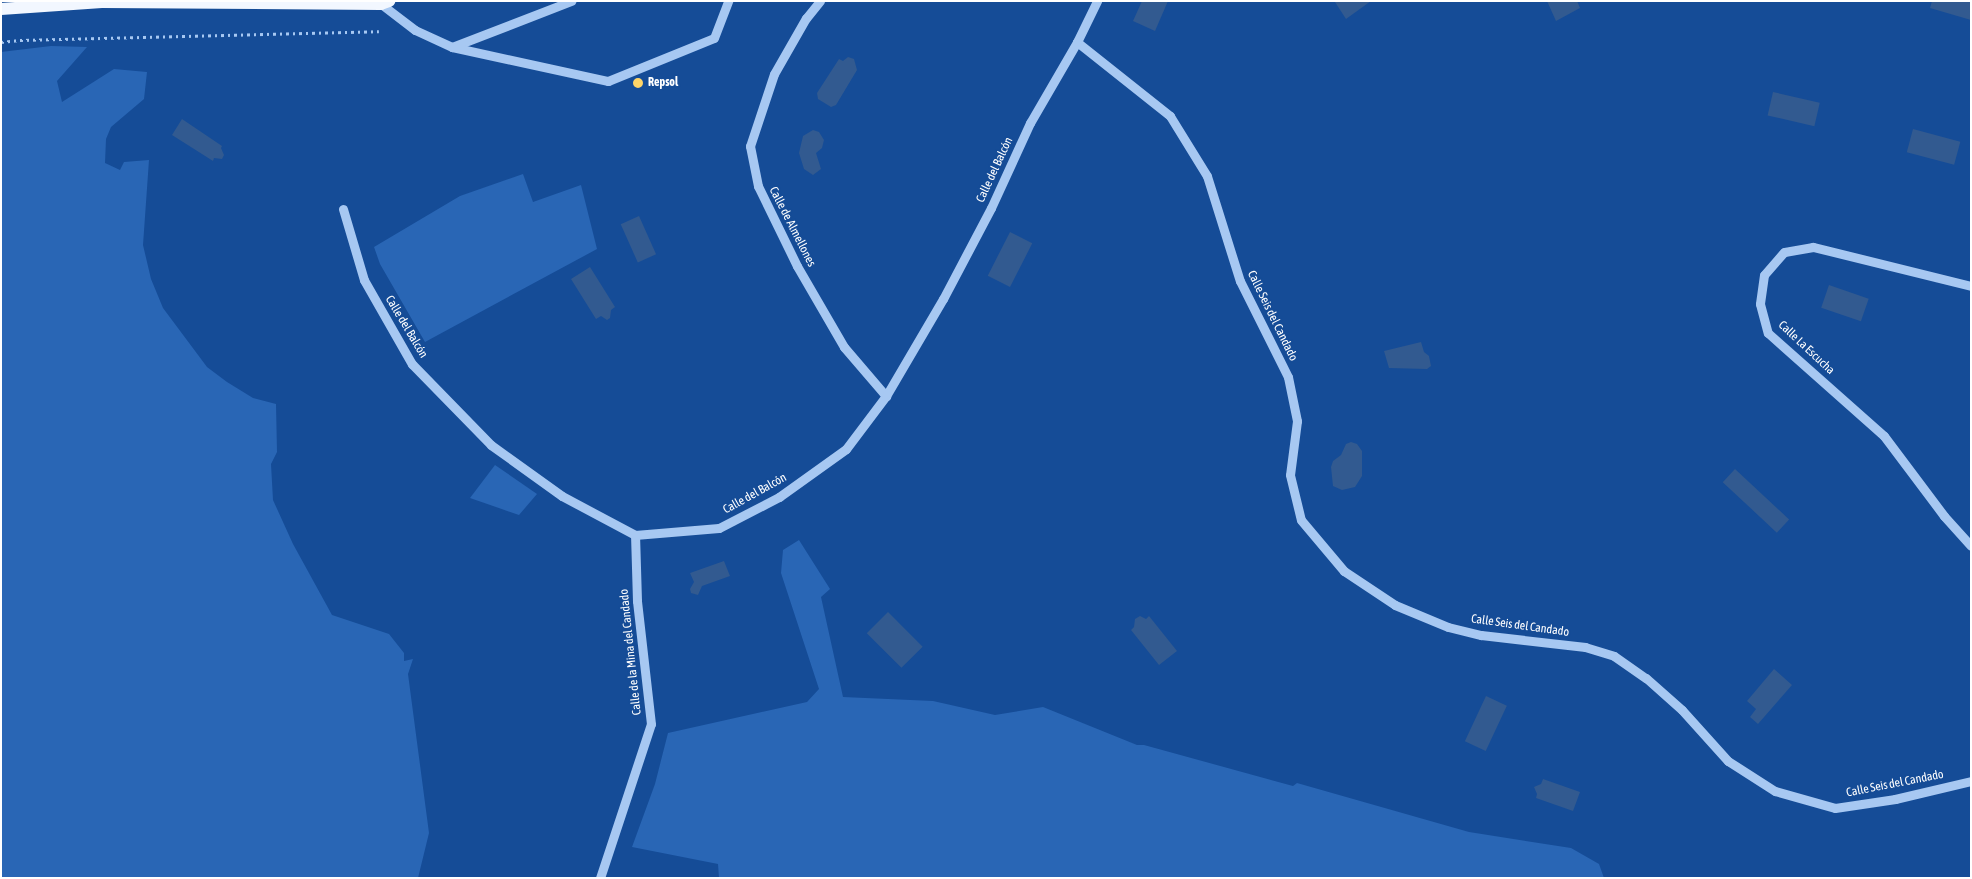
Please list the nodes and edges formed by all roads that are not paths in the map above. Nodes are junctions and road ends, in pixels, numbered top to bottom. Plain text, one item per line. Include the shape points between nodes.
1 (571, 1) edge
2 (728, 1) edge
3 (810, 1) edge
4 (820, 1) edge
5 (1097, 1) edge
6 (385, 2) edge
7 (1, 9) edge
8 (806, 18) junction
9 (1077, 42) junction
10 (452, 46) junction
11 (342, 209) dead end
12 (1971, 286) edge
13 (886, 396) junction
14 (635, 535) junction
15 (1971, 546) edge
16 (1971, 781) edge
17 (600, 878) edge

1 - 10 street
2 - 10 street via 714,38 608,81
3 - 8 street
4 - 8 street, Calle de Almellones
5 - 9 street, Calle del Balcón
6 - 7 main road via 102,2
6 - 10 street via 414,30
8 - 13 street, Calle de Almellones via 774,74 750,146 758,186 797,266 844,347
9 - 13 street, Calle del Balcón via 1030,123 991,208 943,299
9 - 16 street, Calle Seis del Candado via 1170,116 1207,176 1240,281 1288,376 1298,420 1290,475 1301,520 1344,571 1395,605 1448,627 1481,636 1585,647 1614,656 1646,678 1682,710 1728,761 1775,791 1835,808 1895,799
11 - 14 street, Calle del Balcón via 364,280 412,364 491,445 562,496
12 - 15 street, Calle La Escucha via 1813,247 1784,252 1764,275 1760,304 1768,333 1884,436 1944,516
13 - 14 street, Calle del Balcón via 846,449 779,497 719,528
14 - 17 street, Calle de la Mina del Candado via 636,601 651,724

